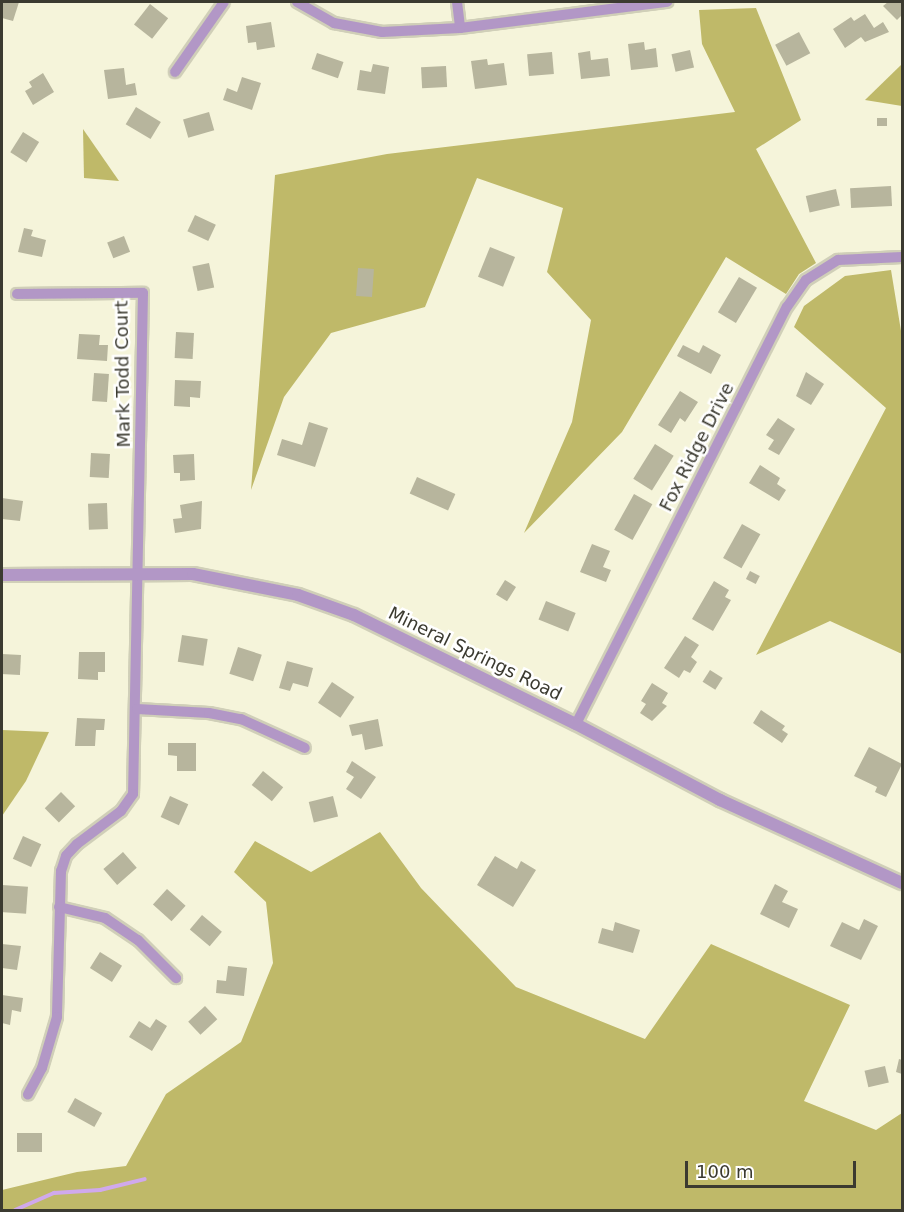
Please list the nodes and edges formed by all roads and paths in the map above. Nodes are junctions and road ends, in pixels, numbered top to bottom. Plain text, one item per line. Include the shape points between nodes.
1 (224, 2) edge
2 (297, 2) edge
3 (457, 2) edge
4 (667, 2) edge
5 (460, 28) junction
6 (176, 72) dead end
7 (903, 257) edge
8 (17, 294) dead end
9 (2, 575) edge
10 (140, 577) junction
11 (137, 709) junction
12 (576, 724) junction
13 (305, 747) dead end
14 (903, 883) edge
15 (59, 907) junction
16 (176, 978) dead end
17 (28, 1094) dead end

1 - 6 street
2 - 5 street via 334,23 362,29 382,32
3 - 5 street
4 - 5 street
7 - 12 street, Fox Ridge Drive via 838,260 806,280 787,307
8 - 10 street, Mark Todd Court via 143,293
9 - 10 street, Mineral Springs Road
10 - 11 street
10 - 12 street, Mineral Springs Road via 193,574 298,595 354,615
11 - 13 street via 209,713 241,720
11 - 15 street via 133,794 121,811 66,856
12 - 14 street, Mineral Springs Road via 720,800
15 - 16 street via 105,918 138,940
15 - 17 street via 57,1017 42,1068

